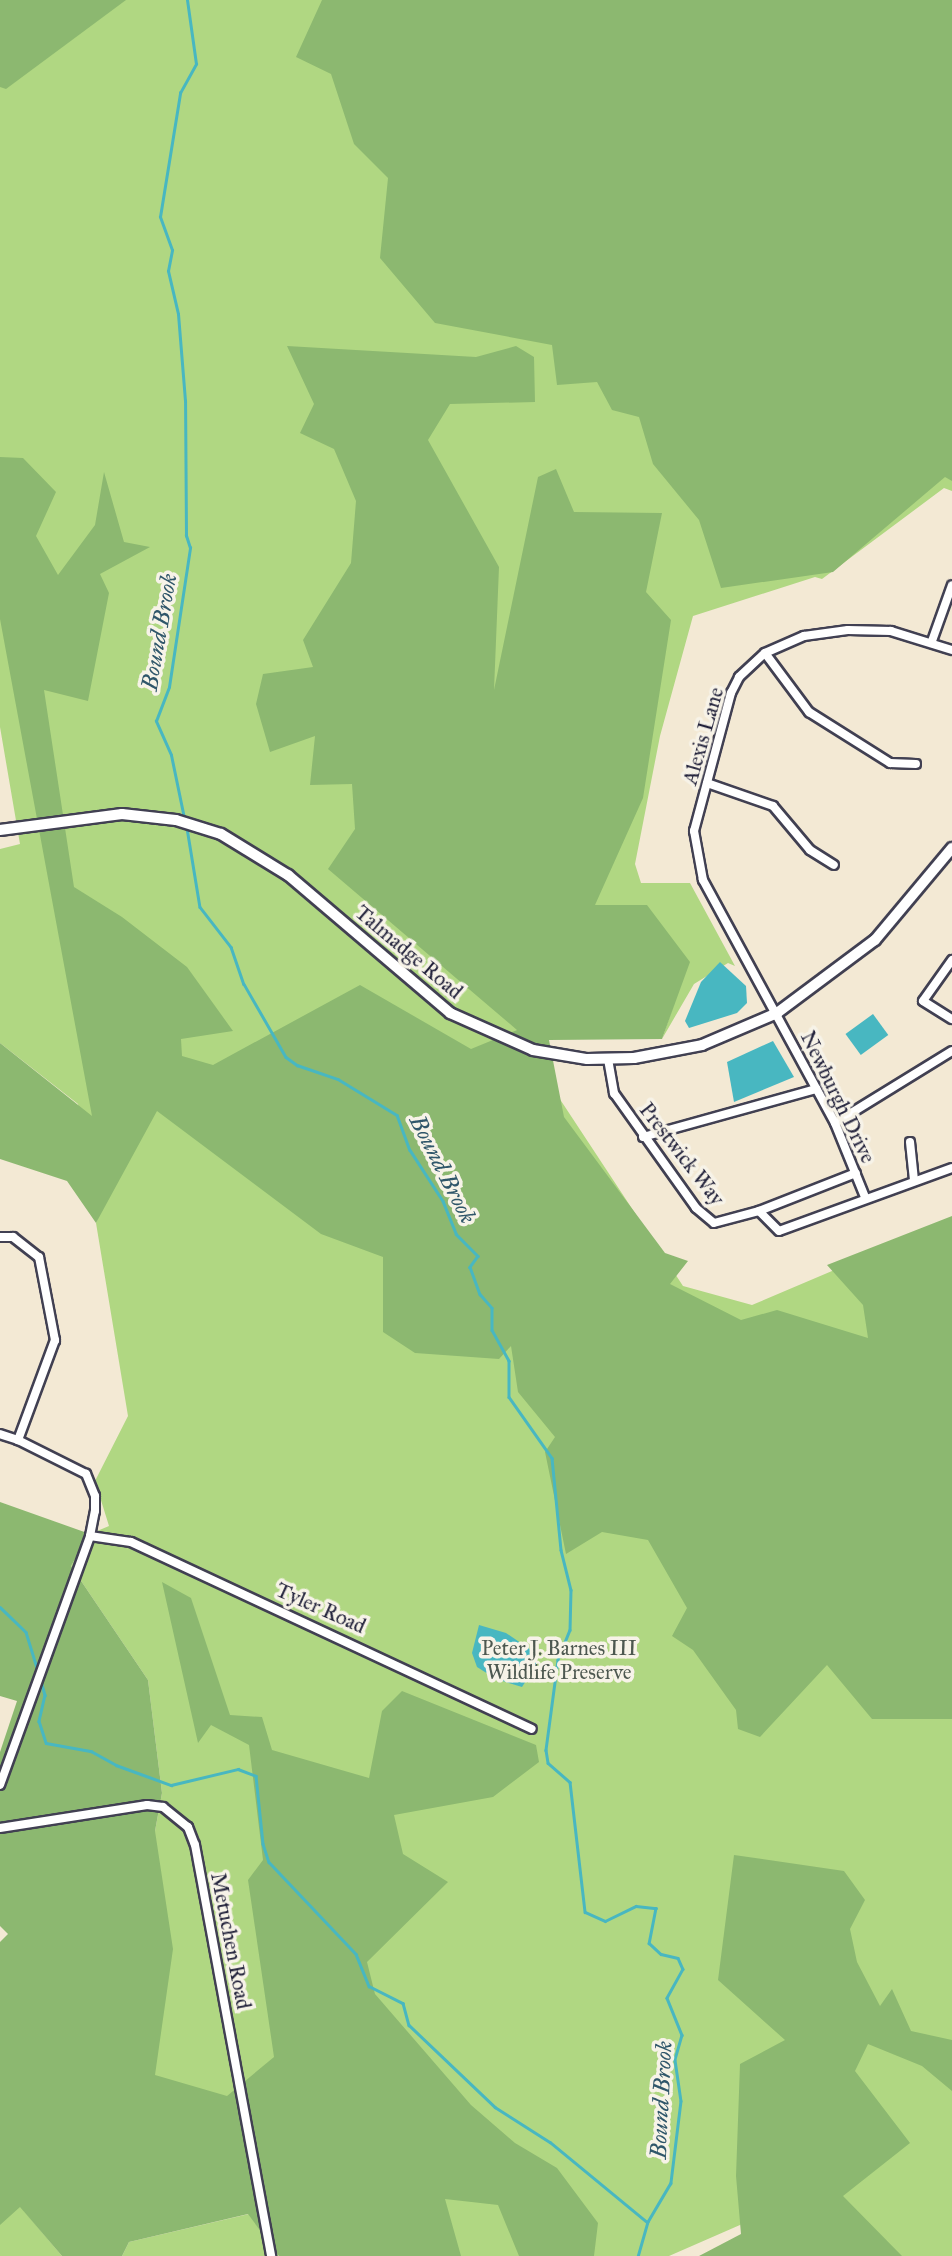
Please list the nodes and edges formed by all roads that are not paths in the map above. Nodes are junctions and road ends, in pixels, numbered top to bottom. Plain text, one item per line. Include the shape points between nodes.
1 (952, 585) edge
2 (932, 641) junction
3 (952, 650) edge
4 (765, 653) junction
5 (916, 764) dead end
6 (707, 783) junction
7 (0, 830) edge
8 (952, 848) edge
9 (834, 865) dead end
10 (952, 960) edge
11 (777, 1013) junction
12 (952, 1019) edge
13 (952, 1051) edge
14 (608, 1059) junction
15 (816, 1089) junction
16 (835, 1123) junction
17 (643, 1137) junction
18 (910, 1142) dead end
19 (952, 1168) edge
20 (856, 1173) junction
21 (914, 1179) junction
22 (865, 1197) junction
23 (759, 1211) junction
24 (0, 1237) edge
25 (0, 1434) edge
26 (18, 1440) junction
27 (90, 1536) junction
28 (532, 1729) dead end
29 (0, 1785) edge
30 (0, 1828) edge
31 (271, 2256) edge

1 - 2 street
2 - 3 street, Alexis Lane
2 - 4 street, Alexis Lane via 891,631 848,630 804,636
4 - 5 street via 809,712 890,763
4 - 6 street, Alexis Lane via 739,677 731,693
6 - 9 street via 773,806 810,850
6 - 11 street, Alexis Lane via 694,831 695,857 725,923
7 - 14 street, Talmadge Road via 87,817 141,815 196,825 265,858 450,1013 533,1050
8 - 11 street, Talmadge Road via 875,940
10 - 12 street via 923,1001
11 - 14 street, Talmadge Road via 702,1045
11 - 15 street, Newburgh Drive
13 - 16 street
14 - 17 street, Prestwick Way via 614,1093
15 - 16 street, Newburgh Drive
15 - 17 street
16 - 20 street, Newburgh Drive
17 - 23 street, Prestwick Way via 696,1208 714,1223
18 - 21 street
19 - 21 street
20 - 22 street, Newburgh Drive
20 - 23 street
21 - 22 street
22 - 23 street via 779,1231
24 - 26 street via 13,1237 39,1257 55,1331 53,1350
25 - 26 street
26 - 27 street via 86,1474 95,1496
27 - 28 street, Tyler Road via 131,1542
27 - 29 street
30 - 31 street, Metuchen Road via 147,1805 163,1807 188,1827

